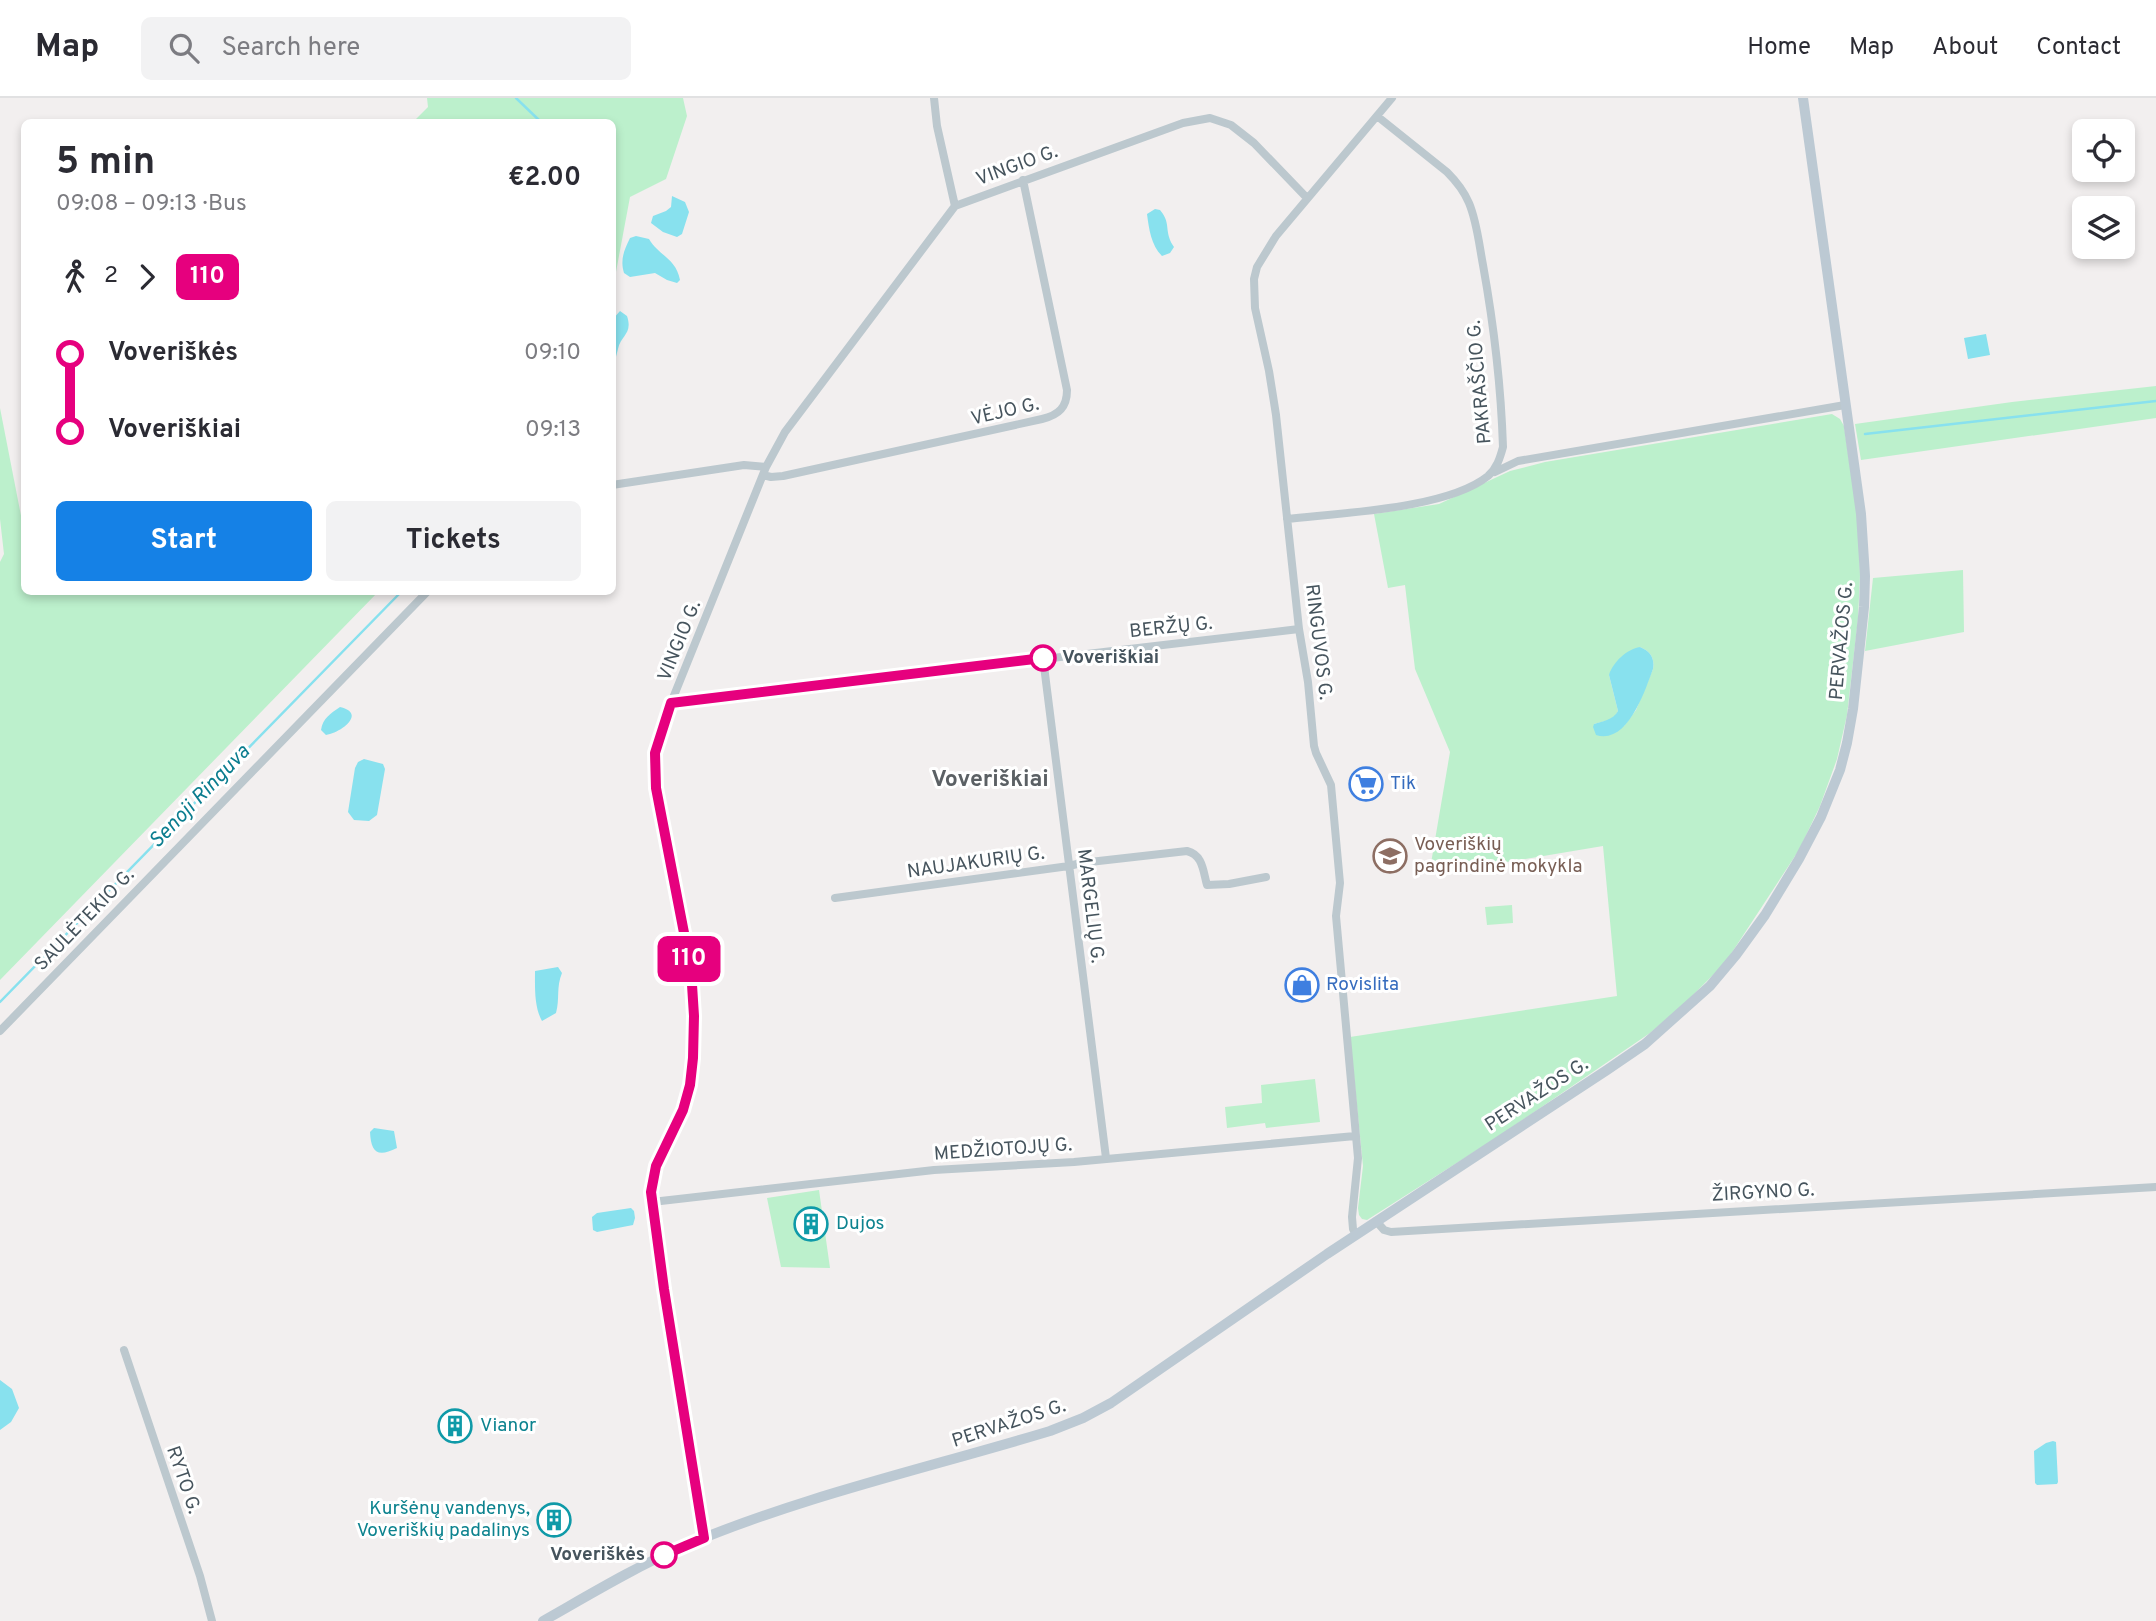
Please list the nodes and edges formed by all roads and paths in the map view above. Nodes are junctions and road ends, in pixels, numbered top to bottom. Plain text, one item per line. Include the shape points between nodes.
1 (934, 98) edge
2 (1392, 98) edge
3 (1803, 98) edge
4 (1377, 116) junction
5 (1023, 180) junction
6 (1307, 198) junction
7 (955, 206) junction
8 (1844, 405) junction
9 (1503, 447) junction
10 (1518, 461) junction
11 (765, 471) junction
12 (1490, 475) junction
13 (616, 484) edge
14 (1287, 519) junction
15 (424, 595) edge
16 (1299, 629) junction
17 (1043, 658) junction
18 (671, 703) junction
19 (1069, 866) junction
20 (1266, 877) dead end
21 (835, 898) dead end
22 (0, 1031) edge
23 (1355, 1136) junction
24 (1106, 1158) junction
25 (2156, 1186) edge
26 (652, 1202) junction
27 (1376, 1221) junction
28 (1356, 1235) junction
29 (124, 1350) dead end
30 (704, 1538) junction
31 (212, 1621) edge
32 (542, 1621) edge

1 - 7 street
2 - 4 street, RINGUVOS G.
3 - 8 main road, PERVAŽOS G.
4 - 6 street, RINGUVOS G.
4 - 9 street, PAKRAŠČIO G. via 1447,172 1469,204 1499,372
5 - 6 street, VINGIO G. via 1183,123 1210,118 1241,132
5 - 7 street, VINGIO G.
5 - 11 street, VĖJO G. via 1067,390 1059,412 783,476 771,477
6 - 14 street, RINGUVOS G. via 1265,253 1254,279
7 - 11 street, VINGIO G. via 785,432
8 - 10 street
8 - 27 main road, PERVAŽOS G. via 1861,514 1864,607 1847,743 1831,794 1799,859 1736,955 1678,1017 1646,1044
9 - 10 street
9 - 12 street, PAKRAŠČIO G.
10 - 12 street
11 - 13 street via 744,465
11 - 18 street, VINGIO G.
12 - 14 street via 1431,500
14 - 16 street, RINGUVOS G.
15 - 22 street, SAULĖTEKIO G.
16 - 17 street, BERŽŲ G.
16 - 23 street, RINGUVOS G. via 1314,746 1328,775 1333,802 1340,883 1336,916
17 - 18 street, BERŽŲ G.
17 - 19 street, MARGELIŲ G.
18 - 26 street, VINGIO G. via 655,753 656,788 691,969 693,1058 683,1110 652,1179
19 - 20 street, NAUJAKURIŲ G. via 1187,851 1200,858 1207,885
19 - 21 street, NAUJAKURIŲ G.
19 - 24 street, MARGELIŲ G.
23 - 24 street, MEDŽIOTOJŲ G.
23 - 28 street, RINGUVOS G. via 1352,1217
24 - 26 street, MEDŽIOTOJŲ G. via 934,1170
25 - 27 street, ŽIRGYNO G. via 1391,1231
26 - 30 street, VINGIO G.
27 - 28 main road, PERVAŽOS G.
28 - 30 main road, PERVAŽOS G. via 1083,1418
29 - 31 street, RYTO G.
30 - 32 main road, PERVAŽOS G.

